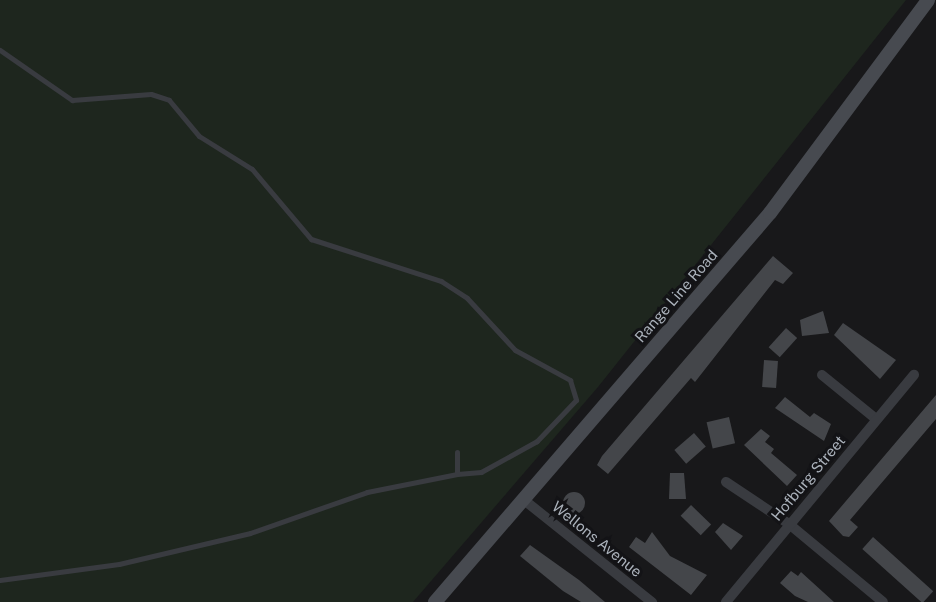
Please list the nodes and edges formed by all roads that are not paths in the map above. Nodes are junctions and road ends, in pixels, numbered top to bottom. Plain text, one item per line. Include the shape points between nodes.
1 (929, 0) edge
2 (936, 3) edge
3 (0, 50) edge
4 (822, 375) dead end
5 (914, 375) dead end
6 (876, 420) junction
7 (457, 452) dead end
8 (457, 474) junction
9 (726, 482) dead end
10 (524, 500) junction
11 (789, 524) junction
12 (0, 580) edge
13 (435, 602) edge
14 (652, 602) edge
15 (726, 602) edge
16 (883, 602) edge

1 - 2 street
1 - 10 street, Range Line Road via 770,213
3 - 8 lane via 72,100 151,94 169,100 199,136 252,169 311,239 441,281 467,298 515,350 570,381 576,400 537,441 481,472
4 - 6 street
5 - 6 street, Hofburg Street
6 - 11 street, Hofburg Street
7 - 8 lane
8 - 12 lane via 367,492 250,533 119,564
9 - 11 street
10 - 13 street, Range Line Road
10 - 14 street, Wellons Avenue
11 - 15 street, Hofburg Street
11 - 16 street

